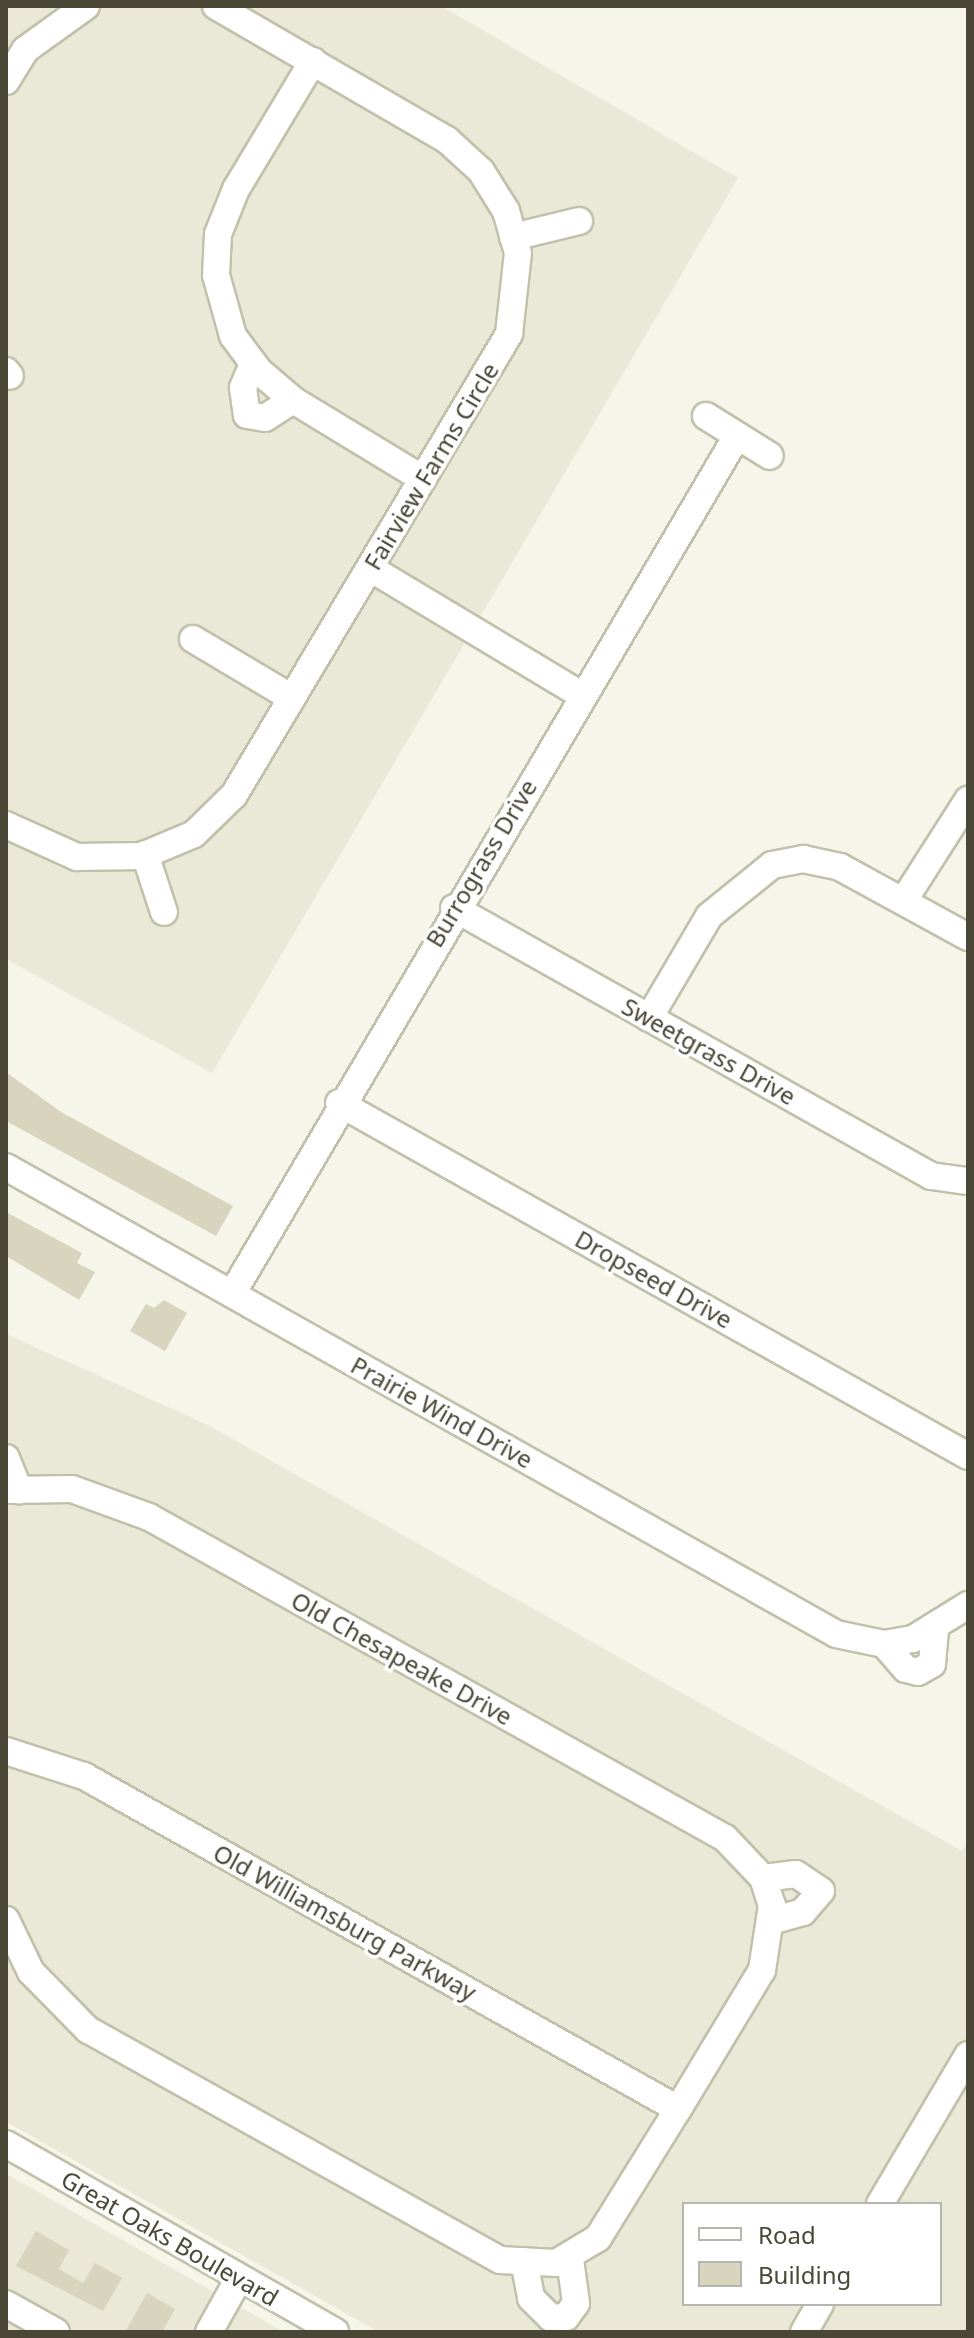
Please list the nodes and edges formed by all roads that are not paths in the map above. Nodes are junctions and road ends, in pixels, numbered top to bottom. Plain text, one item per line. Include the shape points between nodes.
1 (86, 6) edge
2 (216, 6) edge
3 (313, 61) junction
4 (6, 81) edge
5 (579, 221) dead end
6 (513, 237) junction
7 (253, 364) junction
8 (293, 400) junction
9 (706, 416) dead end
10 (737, 436) junction
11 (770, 456) dead end
12 (423, 479) junction
13 (370, 568) junction
14 (193, 639) dead end
15 (581, 695) junction
16 (292, 698) junction
17 (968, 800) edge
18 (6, 825) edge
19 (145, 854) junction
20 (904, 900) junction
21 (454, 908) junction
22 (164, 912) dead end
23 (968, 937) edge
24 (649, 1018) junction
25 (339, 1103) junction
26 (6, 1167) edge
27 (968, 1181) edge
28 (232, 1294) junction
29 (968, 1456) edge
30 (6, 1458) edge
31 (12, 1490) edge
32 (968, 1605) edge
33 (7, 1756) edge
34 (763, 1878) junction
35 (6, 1920) edge
36 (772, 1921) junction
37 (15, 1957) edge
38 (968, 2055) edge
39 (678, 2109) junction
40 (6, 2144) edge
41 (881, 2202) edge
42 (570, 2259) junction
43 (524, 2261) junction
44 (239, 2278) junction
45 (6, 2304) edge
46 (819, 2306) edge
47 (56, 2332) edge
48 (209, 2332) edge
49 (335, 2332) edge
50 (804, 2332) edge

1 - 4 street via 25,50
2 - 3 street, Fairview Farms Circle
3 - 6 street, Fairview Farms Circle via 447,140 481,171
3 - 7 street via 236,189 218,234 216,275 233,336
5 - 6 street
6 - 12 street, Fairview Farms Circle via 517,299 509,334
7 - 8 street
7 - 8 street via 243,388 247,415 265,418
8 - 12 street
9 - 10 street
10 - 11 street
10 - 15 street, Burrograss Drive
12 - 13 street, Fairview Farms Circle
13 - 15 street
13 - 16 street, Fairview Farms Circle
14 - 16 street
15 - 21 street, Burrograss Drive
16 - 19 street, Fairview Farms Circle via 234,795 194,834
17 - 20 street
18 - 19 street, Fairview Farms Circle via 77,857
19 - 22 street
20 - 23 street
20 - 24 street via 840,867 803,859 772,865 709,916
21 - 24 street, Sweetgrass Drive
21 - 25 street, Burrograss Drive
24 - 27 street, Sweetgrass Drive via 931,1176
25 - 28 street, Burrograss Drive
25 - 29 street, Dropseed Drive
26 - 28 street, Prairie Wind Drive
28 - 32 street, Prairie Wind Drive via 836,1634 884,1644 935,1630
30 - 31 street, Old Chesapeake Drive
31 - 34 street, Old Chesapeake Drive via 72,1489 149,1517 725,1838
33 - 39 street, Old Williamsburg Parkway via 84,1776
34 - 36 street
34 - 36 street via 796,1874 821,1891 803,1912
35 - 37 street
36 - 39 street via 762,1970
37 - 43 street via 88,2030 500,2260
38 - 41 street
39 - 42 street via 598,2238
40 - 44 street, Great Oaks Boulevard
42 - 43 street
42 - 43 street via 576,2303 566,2317 551,2318 531,2298
44 - 48 street
44 - 49 street, Great Oaks Boulevard
45 - 47 street
46 - 50 street

